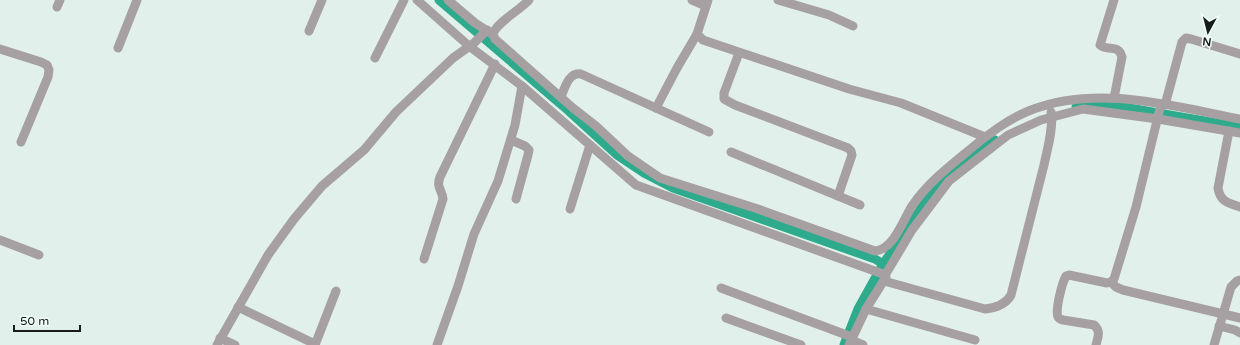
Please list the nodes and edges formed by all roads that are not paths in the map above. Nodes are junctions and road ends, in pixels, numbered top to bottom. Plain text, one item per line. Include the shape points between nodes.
1 (137, 0) edge
2 (322, 0) edge
3 (404, 0) edge
4 (417, 0) edge
5 (448, 0) edge
6 (529, 0) edge
7 (692, 0) edge
8 (778, 0) edge
9 (1114, 0) edge
10 (707, 3) edge
11 (853, 26) dead end
12 (310, 31) dead end
13 (487, 33) junction
14 (697, 34) junction
15 (472, 44) junction
16 (118, 48) dead end
17 (0, 49) edge
18 (739, 53) junction
19 (1240, 54) edge
20 (375, 58) dead end
21 (494, 64) junction
22 (522, 86) junction
23 (561, 97) junction
24 (1114, 98) junction
25 (656, 108) junction
26 (1160, 110) junction
27 (1051, 111) junction
28 (1240, 119) edge
29 (1229, 131) junction
30 (709, 132) dead end
31 (1240, 133) edge
32 (985, 137) junction
33 (511, 140) junction
34 (21, 142) dead end
35 (590, 145) junction
36 (731, 152) dead end
37 (838, 196) junction
38 (516, 199) dead end
39 (860, 205) dead end
40 (1240, 207) edge
41 (570, 209) dead end
42 (0, 240) edge
43 (39, 255) dead end
44 (424, 259) dead end
45 (882, 275) junction
46 (1240, 280) edge
47 (1111, 282) junction
48 (721, 288) dead end
49 (336, 291) dead end
50 (238, 307) junction
51 (866, 309) junction
52 (1222, 314) junction
53 (726, 318) dead end
54 (1240, 318) edge
55 (1219, 326) junction
56 (1240, 333) edge
57 (849, 339) edge
58 (975, 340) dead end
59 (219, 342) edge
60 (315, 344) edge
61 (235, 345) edge
62 (437, 345) edge
63 (801, 345) edge
64 (863, 345) edge
65 (1096, 345) edge
66 (1214, 345) edge

1 - 16 street
2 - 12 street
3 - 20 street
4 - 15 street
5 - 13 street
6 - 13 street
7 - 10 street
8 - 11 street via 829,15
9 - 24 street via 1100,45 1103,48 1117,49 1121,53
10 - 14 street
13 - 15 street
13 - 23 street
14 - 18 street via 703,40
14 - 25 street
15 - 21 street
15 - 50 street via 453,58 402,106 358,155 322,186 268,255
17 - 34 street via 41,62 47,65 49,70
18 - 32 street via 901,103
18 - 37 street via 724,99 848,148 852,155
19 - 26 street via 1186,38 1182,42
21 - 22 street
21 - 44 street via 440,177 438,187 443,199
22 - 33 street
22 - 35 street
23 - 25 street via 572,75 576,73
23 - 32 street via 628,156 660,178 758,209 875,251 882,250 888,244 901,228 912,206 931,183
24 - 26 street
24 - 27 street via 1077,98
25 - 30 street
26 - 27 street
26 - 28 street
26 - 29 street
26 - 47 street via 1136,207
27 - 32 street via 1024,113
27 - 45 street via 1041,120 1008,135 948,181
27 - 45 street via 1044,165 1008,301 985,309
29 - 31 street
29 - 40 street via 1218,188 1219,196 1224,201
33 - 38 street via 529,150
33 - 62 street via 498,181 474,234
35 - 41 street
35 - 45 street via 636,185
36 - 37 street
37 - 39 street
42 - 43 street
45 - 51 street
46 - 52 street via 1231,287
47 - 52 street via 1123,290
47 - 65 street via 1069,275 1063,283 1057,316 1063,320 1094,325 1099,333
48 - 57 street
49 - 60 street
50 - 59 street
50 - 60 street
51 - 57 street
51 - 58 street
52 - 54 street
52 - 55 street
53 - 63 street
55 - 56 street
55 - 66 street
57 - 64 street
59 - 61 street

